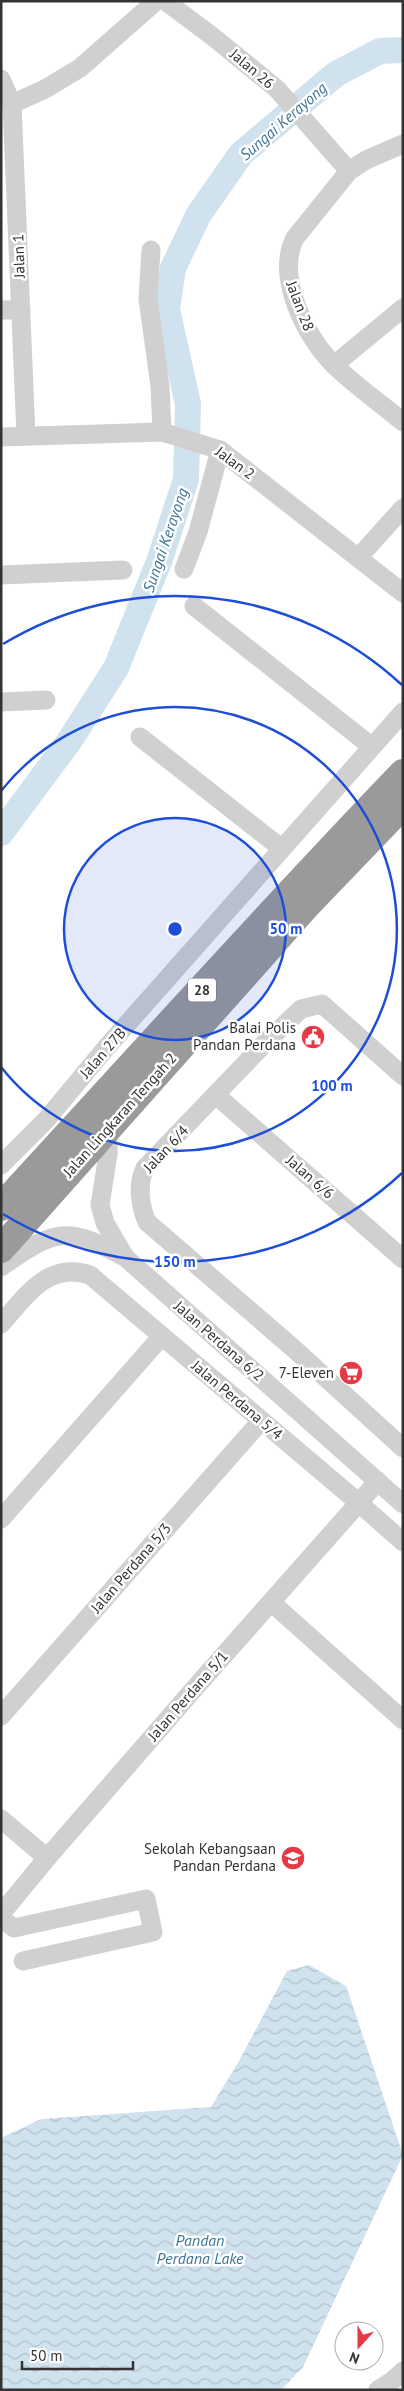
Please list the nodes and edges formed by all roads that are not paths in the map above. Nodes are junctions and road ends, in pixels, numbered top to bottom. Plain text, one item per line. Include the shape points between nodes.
1 (156, 1) edge
2 (165, 1) edge
3 (1, 79) edge
4 (12, 104) junction
5 (403, 144) edge
6 (349, 171) junction
7 (9, 180) edge
8 (151, 250) dead end
9 (403, 308) edge
10 (1, 310) edge
11 (21, 310) junction
12 (334, 365) junction
13 (403, 422) edge
14 (167, 433) junction
15 (26, 436) junction
16 (1, 437) edge
17 (215, 448) junction
18 (403, 508) edge
19 (358, 558) junction
20 (184, 569) dead end
21 (124, 570) dead end
22 (1, 576) edge
23 (403, 593) edge
24 (194, 606) dead end
25 (46, 700) dead end
26 (1, 702) edge
27 (403, 712) edge
28 (140, 737) dead end
29 (371, 746) junction
30 (403, 772) edge
31 (403, 805) edge
32 (281, 848) junction
33 (403, 1076) edge
34 (217, 1096) junction
35 (108, 1128) junction
36 (1, 1165) edge
37 (1, 1208) edge
38 (1, 1250) edge
39 (126, 1258) junction
40 (403, 1259) edge
41 (1, 1267) edge
42 (1, 1324) edge
43 (162, 1336) junction
44 (261, 1420) junction
45 (403, 1448) edge
46 (378, 1481) junction
47 (359, 1503) junction
48 (403, 1504) edge
49 (1, 1519) edge
50 (403, 1542) edge
51 (272, 1603) junction
52 (1, 1716) edge
53 (403, 1720) edge
54 (1, 1819) edge
55 (47, 1858) junction
56 (6, 1908) edge
57 (1, 1919) edge
58 (26, 1925) junction
59 (23, 1961) dead end

1 - 4 street via 80,68
2 - 6 street, Jalan 26 via 277,89
3 - 4 street, Jalan 1
4 - 7 street, Jalan 1
5 - 6 street, Jalan 28
6 - 12 street, Jalan 28 via 295,238 288,260 289,277 301,313 314,342
7 - 11 street, Jalan 1
8 - 14 street via 148,299
9 - 12 street
10 - 11 street
11 - 15 street, Jalan 1
12 - 13 street, Jalan 28
14 - 15 street, Jalan 2
14 - 17 street, Jalan 2
15 - 16 street, Jalan 2
17 - 19 street, Jalan 2
17 - 20 street via 198,532
18 - 19 street
19 - 23 street, Jalan 2
21 - 22 street
24 - 29 street
25 - 26 street
27 - 29 street, Jalan 27B
28 - 32 street
29 - 32 street, Jalan 27B
30 - 37 highway, Jalan Lingkaran Tengah 2 / 28 via 291,889
31 - 35 highway, Jalan Lingkaran Tengah 2 / 28 via 307,905
32 - 36 street, Jalan 27B via 46,1120
33 - 34 street, Jalan 6/4 via 322,1004 301,1010
34 - 40 street, Jalan 6/6
34 - 45 street, Jalan 6/4 via 145,1168 140,1178 142,1212 147,1222
35 - 38 highway, Jalan Lingkaran Tengah 2 / 28
35 - 39 street, Jalan Perdana 6/2 via 108,1154 100,1204 105,1223
39 - 41 street, Jalan Perdana 6/2 via 96,1241 72,1235 35,1243
39 - 46 street, Jalan Perdana 6/2
42 - 43 street, Jalan Perdana 5/4 via 38,1283 64,1272 78,1272 90,1275
43 - 44 street, Jalan Perdana 5/4
43 - 49 street
44 - 47 street, Jalan Perdana 5/4
44 - 52 street, Jalan Perdana 5/3
46 - 47 street, Jalan Perdana 5/1
46 - 48 street, Jalan Perdana 6/2
47 - 50 street, Jalan Perdana 5/4
47 - 51 street, Jalan Perdana 5/1
51 - 53 street
51 - 55 street, Jalan Perdana 5/1
54 - 55 street
55 - 56 street, Jalan Perdana 5/1
56 - 58 street via 23,1913
57 - 58 street via 14,1928
58 - 59 street via 146,1899 153,1932

